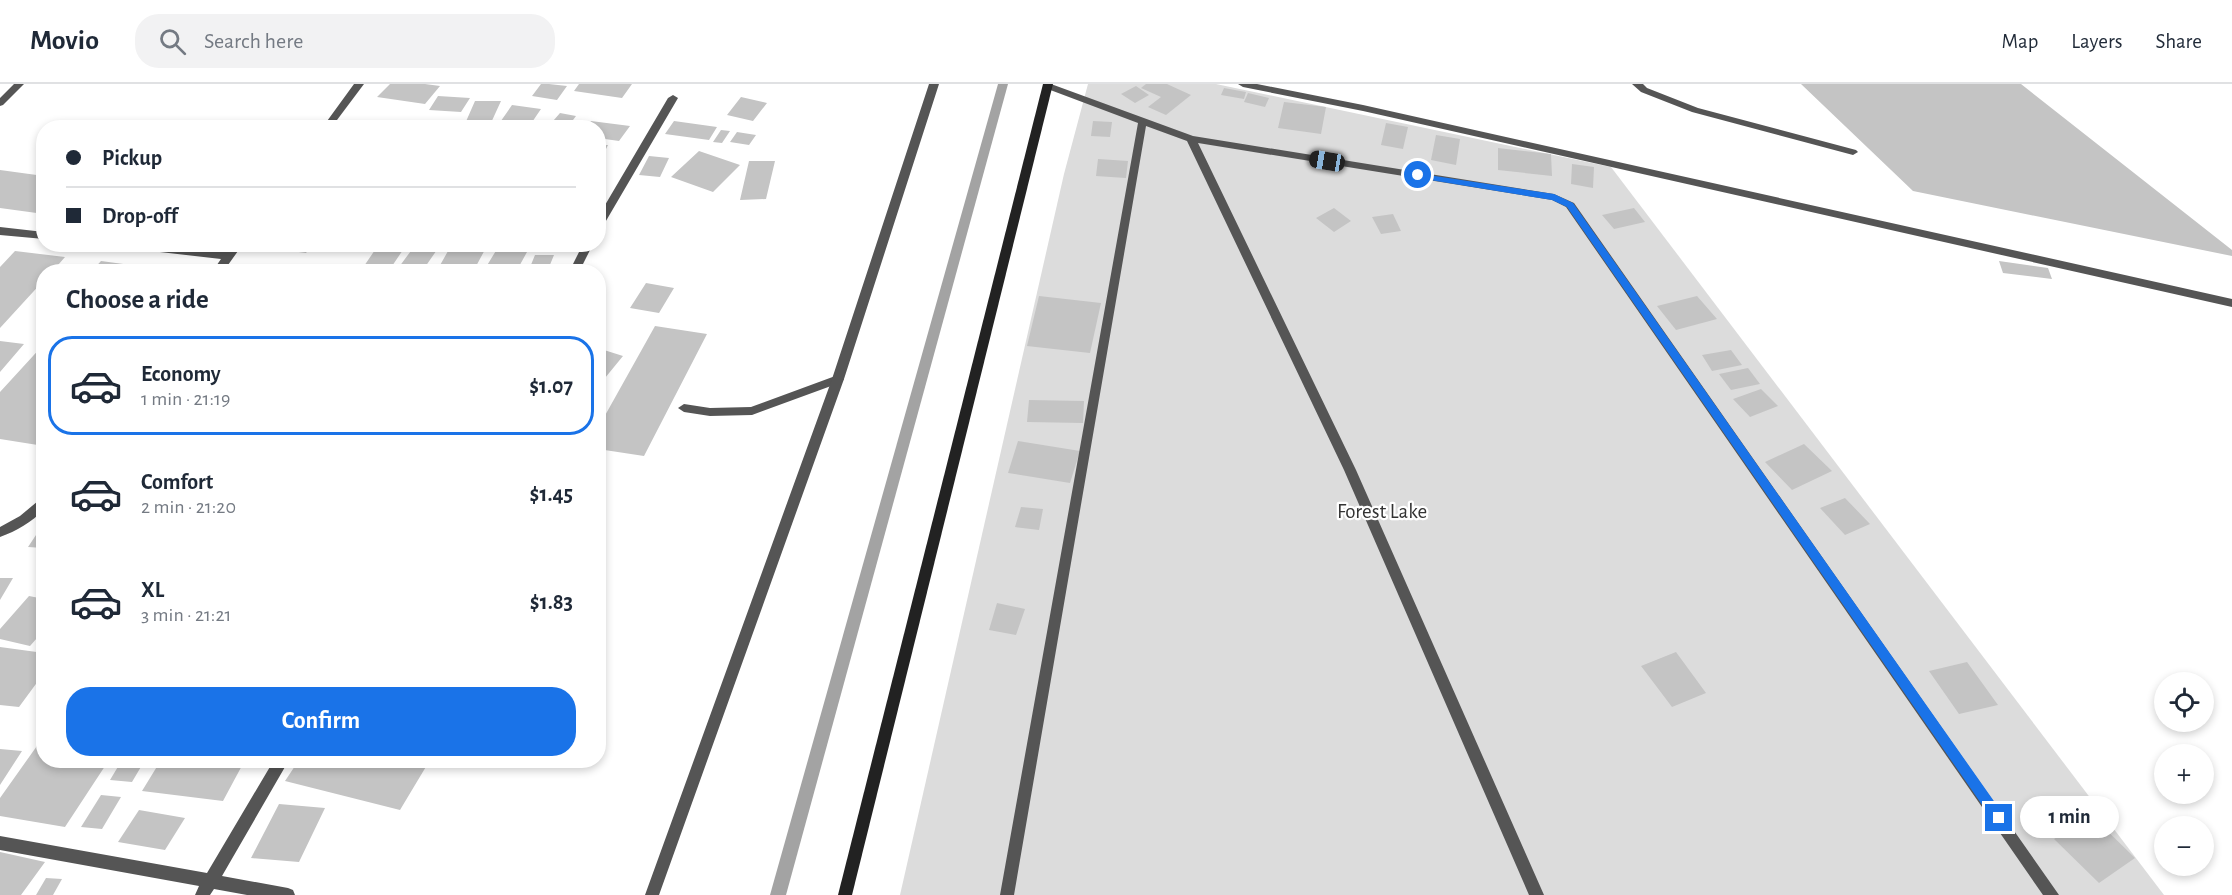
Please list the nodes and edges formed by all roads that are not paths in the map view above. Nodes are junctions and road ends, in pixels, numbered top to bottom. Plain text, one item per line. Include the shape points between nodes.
1 (19, 84) edge
2 (359, 84) edge
3 (934, 84) edge
4 (1243, 84) edge
5 (1636, 84) edge
6 (1048, 85) edge
7 (673, 98) dead end
8 (0, 103) edge
9 (332, 120) edge
10 (1142, 123) junction
11 (1191, 139) junction
12 (1853, 152) dead end
13 (606, 212) edge
14 (0, 231) edge
15 (36, 235) edge
16 (194, 252) edge
17 (232, 252) edge
18 (229, 256) junction
19 (223, 264) edge
20 (2232, 303) edge
21 (838, 379) junction
22 (684, 408) dead end
23 (36, 511) edge
24 (0, 532) edge
25 (277, 768) edge
26 (0, 843) edge
27 (210, 880) junction
28 (202, 895) edge
29 (288, 895) edge
30 (652, 895) edge
31 (845, 895) edge
32 (1007, 895) edge
33 (1537, 895) edge
34 (2052, 895) edge

1 - 8 street
2 - 9 street
3 - 21 street
4 - 20 street
5 - 12 street via 1695,110
6 - 10 street
6 - 31 street
7 - 13 street
10 - 11 street
10 - 32 street
11 - 33 street via 1350,470
11 - 34 street via 1554,197 1570,205
14 - 15 street
16 - 18 street
17 - 18 street
18 - 19 street
21 - 22 street via 752,411
21 - 30 street
23 - 24 street
25 - 27 street
26 - 27 street
27 - 28 street
27 - 29 street

